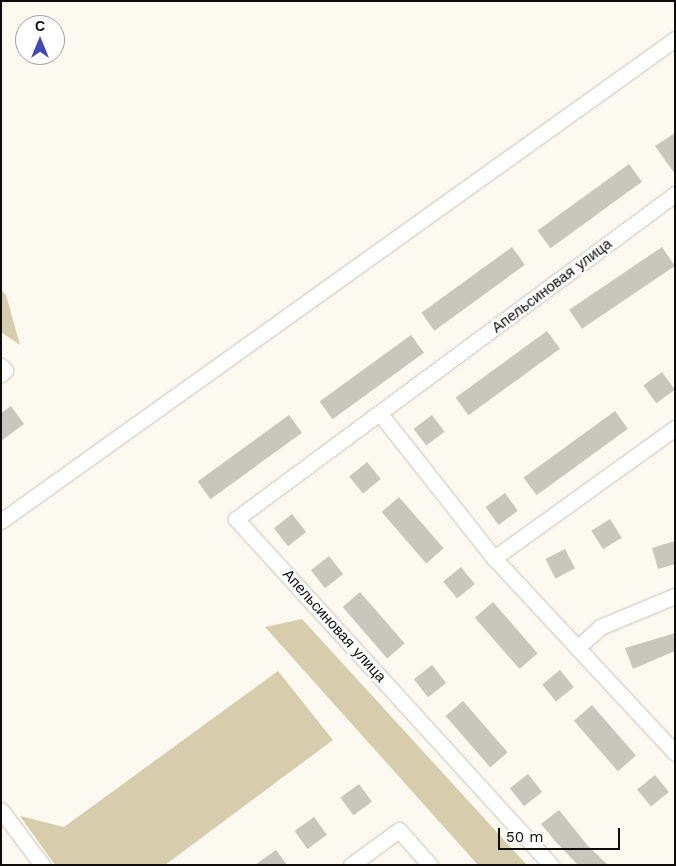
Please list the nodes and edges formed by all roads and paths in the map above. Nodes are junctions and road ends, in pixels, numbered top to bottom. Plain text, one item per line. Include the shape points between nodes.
1 (675, 39) edge
2 (675, 194) edge
3 (380, 415) junction
4 (675, 428) edge
5 (1, 521) edge
6 (494, 558) junction
7 (675, 596) edge
8 (577, 648) junction
9 (675, 753) edge
10 (1, 810) edge
11 (39, 863) edge
12 (351, 865) edge
13 (430, 865) edge
14 (551, 865) edge

1 - 5 street
2 - 3 street, Апельсиновая улица
3 - 6 street
3 - 14 street, Апельсиновая улица via 236,519
4 - 6 street
6 - 8 street
7 - 8 street via 600,628
8 - 9 street
10 - 11 street
12 - 13 street via 399,830

